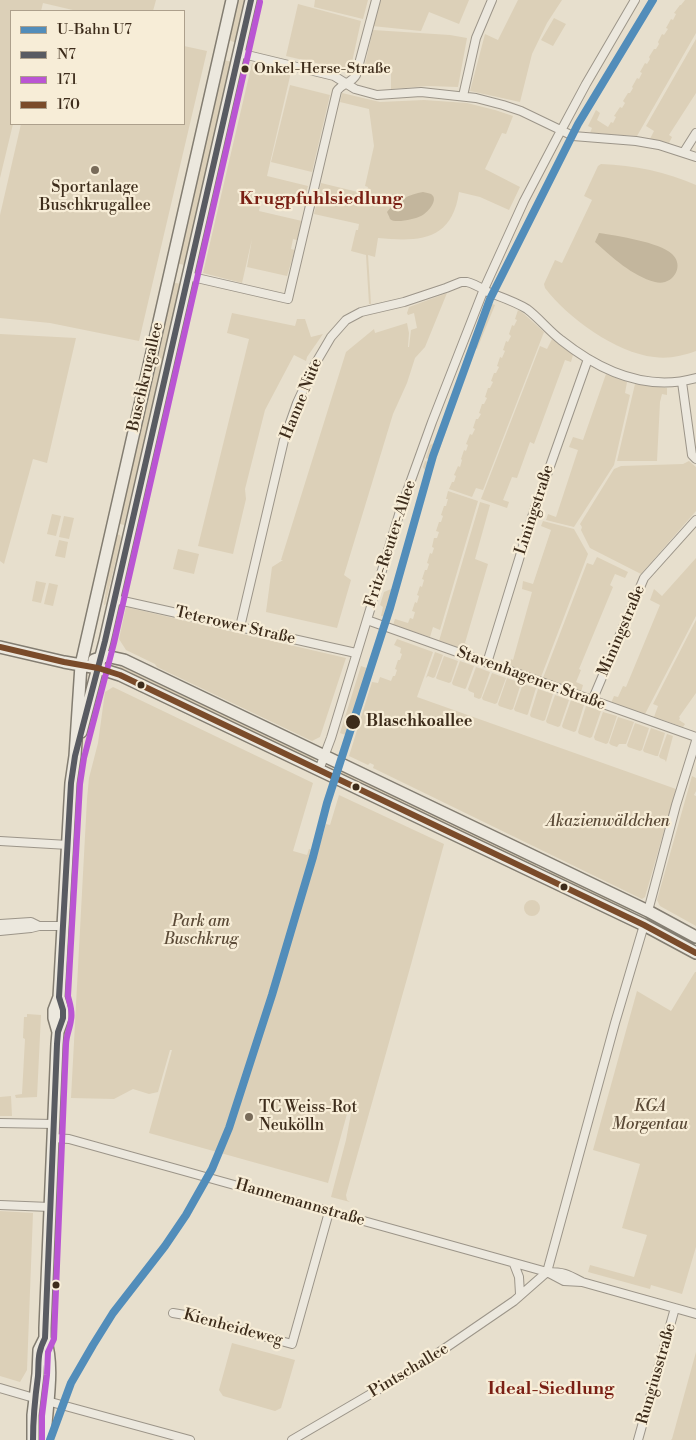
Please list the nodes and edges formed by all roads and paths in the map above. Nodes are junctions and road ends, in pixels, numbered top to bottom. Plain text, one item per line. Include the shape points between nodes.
1 (232, 0) edge
2 (251, 0) edge
3 (376, 0) edge
4 (492, 0) edge
5 (635, 0) edge
6 (221, 49) junction
7 (239, 53) junction
8 (346, 83) junction
9 (463, 96) junction
10 (561, 131) junction
11 (696, 133) edge
12 (684, 152) junction
13 (696, 157) edge
14 (170, 271) junction
15 (188, 276) junction
16 (484, 289) junction
17 (588, 359) junction
18 (696, 378) edge
19 (682, 382) junction
20 (696, 458) edge
21 (696, 520) edge
22 (111, 528) junction
23 (130, 533) junction
24 (114, 599) junction
25 (367, 620) junction
26 (240, 627) junction
27 (0, 647) edge
28 (356, 654) junction
29 (99, 663) junction
30 (487, 663) junction
31 (81, 665) junction
32 (592, 701) junction
33 (696, 739) edge
34 (75, 756) junction
35 (324, 756) junction
36 (319, 770) junction
37 (0, 841) edge
38 (68, 845) junction
39 (648, 911) junction
40 (0, 924) edge
41 (644, 925) junction
42 (39, 926) junction
43 (63, 926) junction
44 (0, 931) edge
45 (696, 937) edge
46 (696, 953) edge
47 (0, 1123) edge
48 (54, 1124) junction
49 (53, 1138) junction
50 (0, 1206) edge
51 (50, 1207) junction
52 (330, 1212) junction
53 (514, 1264) junction
54 (546, 1272) junction
55 (520, 1294) junction
56 (675, 1308) junction
57 (173, 1313) dead end
58 (696, 1314) edge
59 (45, 1338) junction
60 (0, 1388) edge
61 (34, 1398) junction
62 (47, 1402) junction
63 (33, 1440) edge
64 (44, 1440) edge
65 (190, 1440) edge
66 (292, 1440) edge
67 (638, 1440) edge

1 - 6 main road, Buschkrugallee
2 - 7 main road, Buschkrugallee
3 - 8 street via 356,75
4 - 9 street via 476,38
5 - 10 street, Fritz-Reuter-Allee
6 - 7 main road
6 - 14 main road, Buschkrugallee
7 - 8 street via 334,76
7 - 15 main road, Buschkrugallee
8 - 9 street via 377,95 421,92
8 - 15 street via 337,91 288,299
9 - 10 street via 503,104
10 - 12 street via 573,136 646,142
10 - 16 street, Fritz-Reuter-Allee via 524,201
11 - 12 street
12 - 13 street
14 - 15 main road
14 - 22 main road, Buschkrugallee
15 - 23 main road, Buschkrugallee
16 - 17 street, Hanne Nüte via 527,310
16 - 25 street, Fritz-Reuter-Allee via 427,433
16 - 26 street, Hanne Nüte via 461,282 404,302 361,312 346,320 331,337 297,403 284,440
17 - 19 street, Hanne Nüte via 634,380
17 - 30 street, Liningstraße via 532,517
18 - 19 street, Hanne Nüte
19 - 20 street via 692,455
21 - 32 street, Miningstraße via 644,578
22 - 23 main road
22 - 31 main road, Buschkrugallee
23 - 24 main road, Buschkrugallee
24 - 26 street, Teterower Straße
24 - 29 main road, Buschkrugallee
25 - 28 street, Fritz-Reuter-Allee
25 - 30 street, Stavenhagener Straße
26 - 28 street, Teterower Straße
27 - 31 main road
28 - 35 street, Fritz-Reuter-Allee
29 - 31 main road
29 - 34 main road, Buschkrugallee
29 - 35 main road via 112,657 124,660
29 - 36 main road
30 - 32 street, Stavenhagener Straße
31 - 34 main road, Buschkrugallee
32 - 33 street, Stavenhagener Straße
33 - 39 street
34 - 38 main road, Buschkrugallee
35 - 36 street, Fritz-Reuter-Allee
35 - 39 main road
36 - 41 main road
37 - 38 street
38 - 43 main road, Buschkrugallee
39 - 45 main road
40 - 42 street via 31,922
41 - 46 main road
41 - 54 street
42 - 43 street
42 - 44 street
43 - 48 main road, Buschkrugallee via 59,996 54,1010 58,1032
47 - 48 street
48 - 49 main road, Buschkrugallee
49 - 51 main road, Buschkrugallee
49 - 52 street, Hannemannstraße via 69,1139
50 - 51 street
51 - 59 main road, Buschkrugallee
52 - 53 street, Hannemannstraße
52 - 57 street, Kienheideweg via 292,1344
53 - 54 street, Hannemannstraße
53 - 55 street
54 - 55 street, Pintschallee
54 - 56 street, Hannemannstraße via 563,1272 582,1282
55 - 66 street, Pintschallee via 422,1364
56 - 58 street, Hannemannstraße
56 - 67 street, Rungiusstraße
59 - 61 main road, Buschkrugallee via 39,1350
59 - 62 main road, Buschkrugallee via 49,1351
60 - 61 street
61 - 62 main road
61 - 63 main road, Buschkrugallee
62 - 64 main road, Buschkrugallee
62 - 65 street

